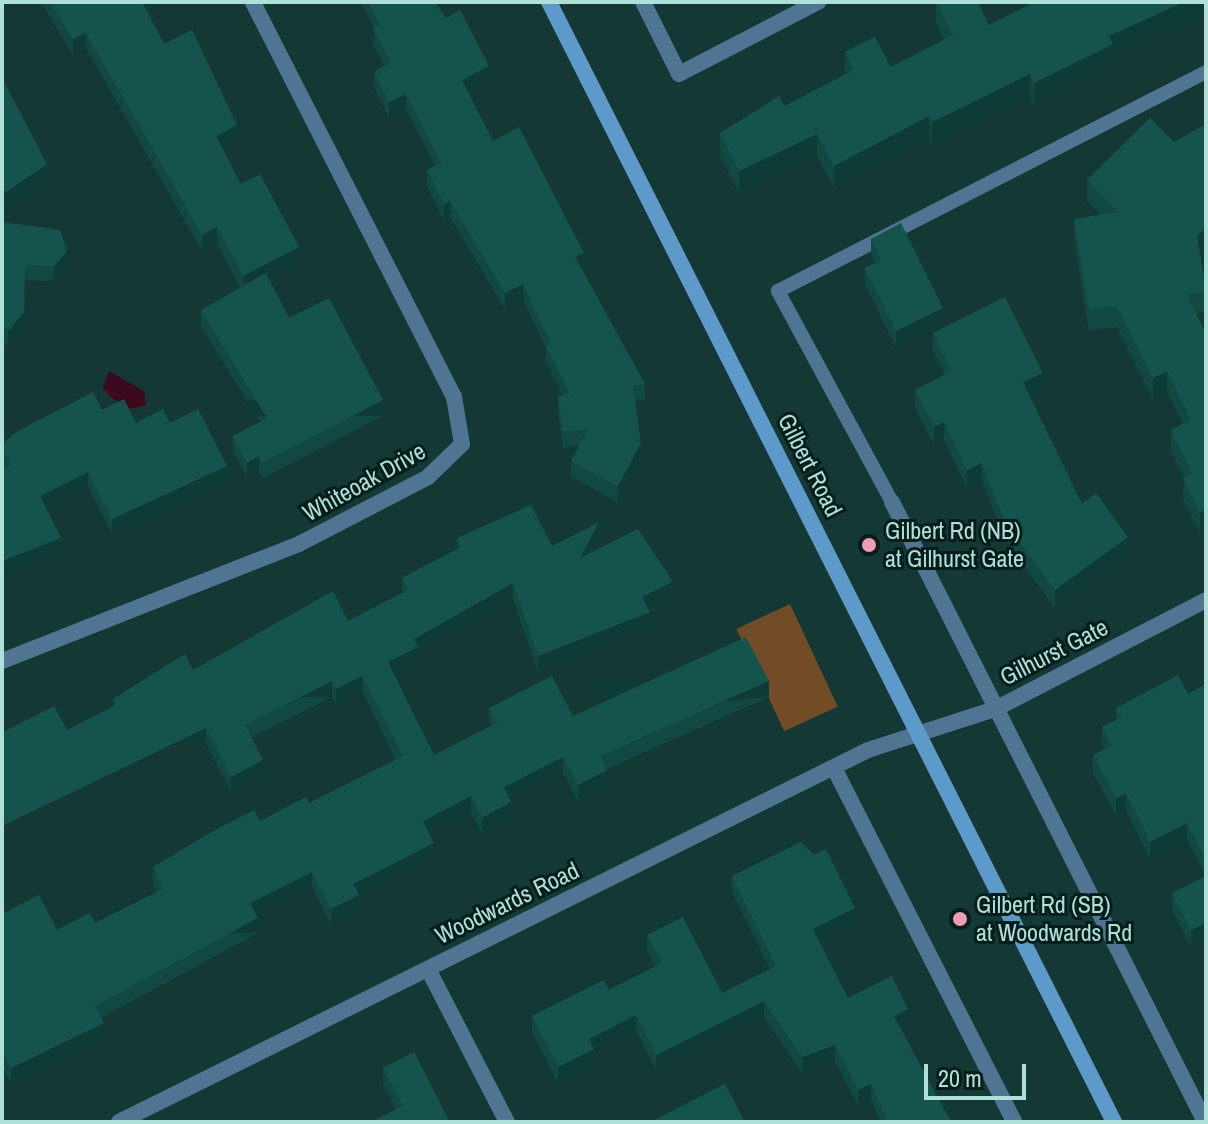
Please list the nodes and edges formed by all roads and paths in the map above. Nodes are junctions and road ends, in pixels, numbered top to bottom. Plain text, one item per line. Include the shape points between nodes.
1 (253, 2) edge
2 (549, 2) edge
3 (643, 2) edge
4 (818, 2) edge
5 (1206, 72) edge
6 (892, 502) joint
7 (1206, 600) edge
8 (2, 661) edge
9 (995, 709) junction
10 (920, 735) junction
11 (834, 768) junction
12 (428, 969) junction
13 (119, 1122) edge
14 (507, 1122) edge
15 (1014, 1122) edge
16 (1114, 1122) edge
17 (1205, 1122) edge

1 - 8 street, Whiteoak Drive via 454,397 462,444 428,477 299,544
2 - 10 main road, Gilbert Road
3 - 4 street via 679,74
5 - 6 lane via 778,291
6 - 9 street
7 - 9 street, Gilhurst Gate
9 - 10 street, Gilhurst Gate
9 - 17 street
10 - 11 street, Woodwards Road
10 - 16 main road, Gilbert Road
11 - 12 street, Woodwards Road
11 - 15 street
12 - 13 street, Woodwards Road
12 - 14 street

